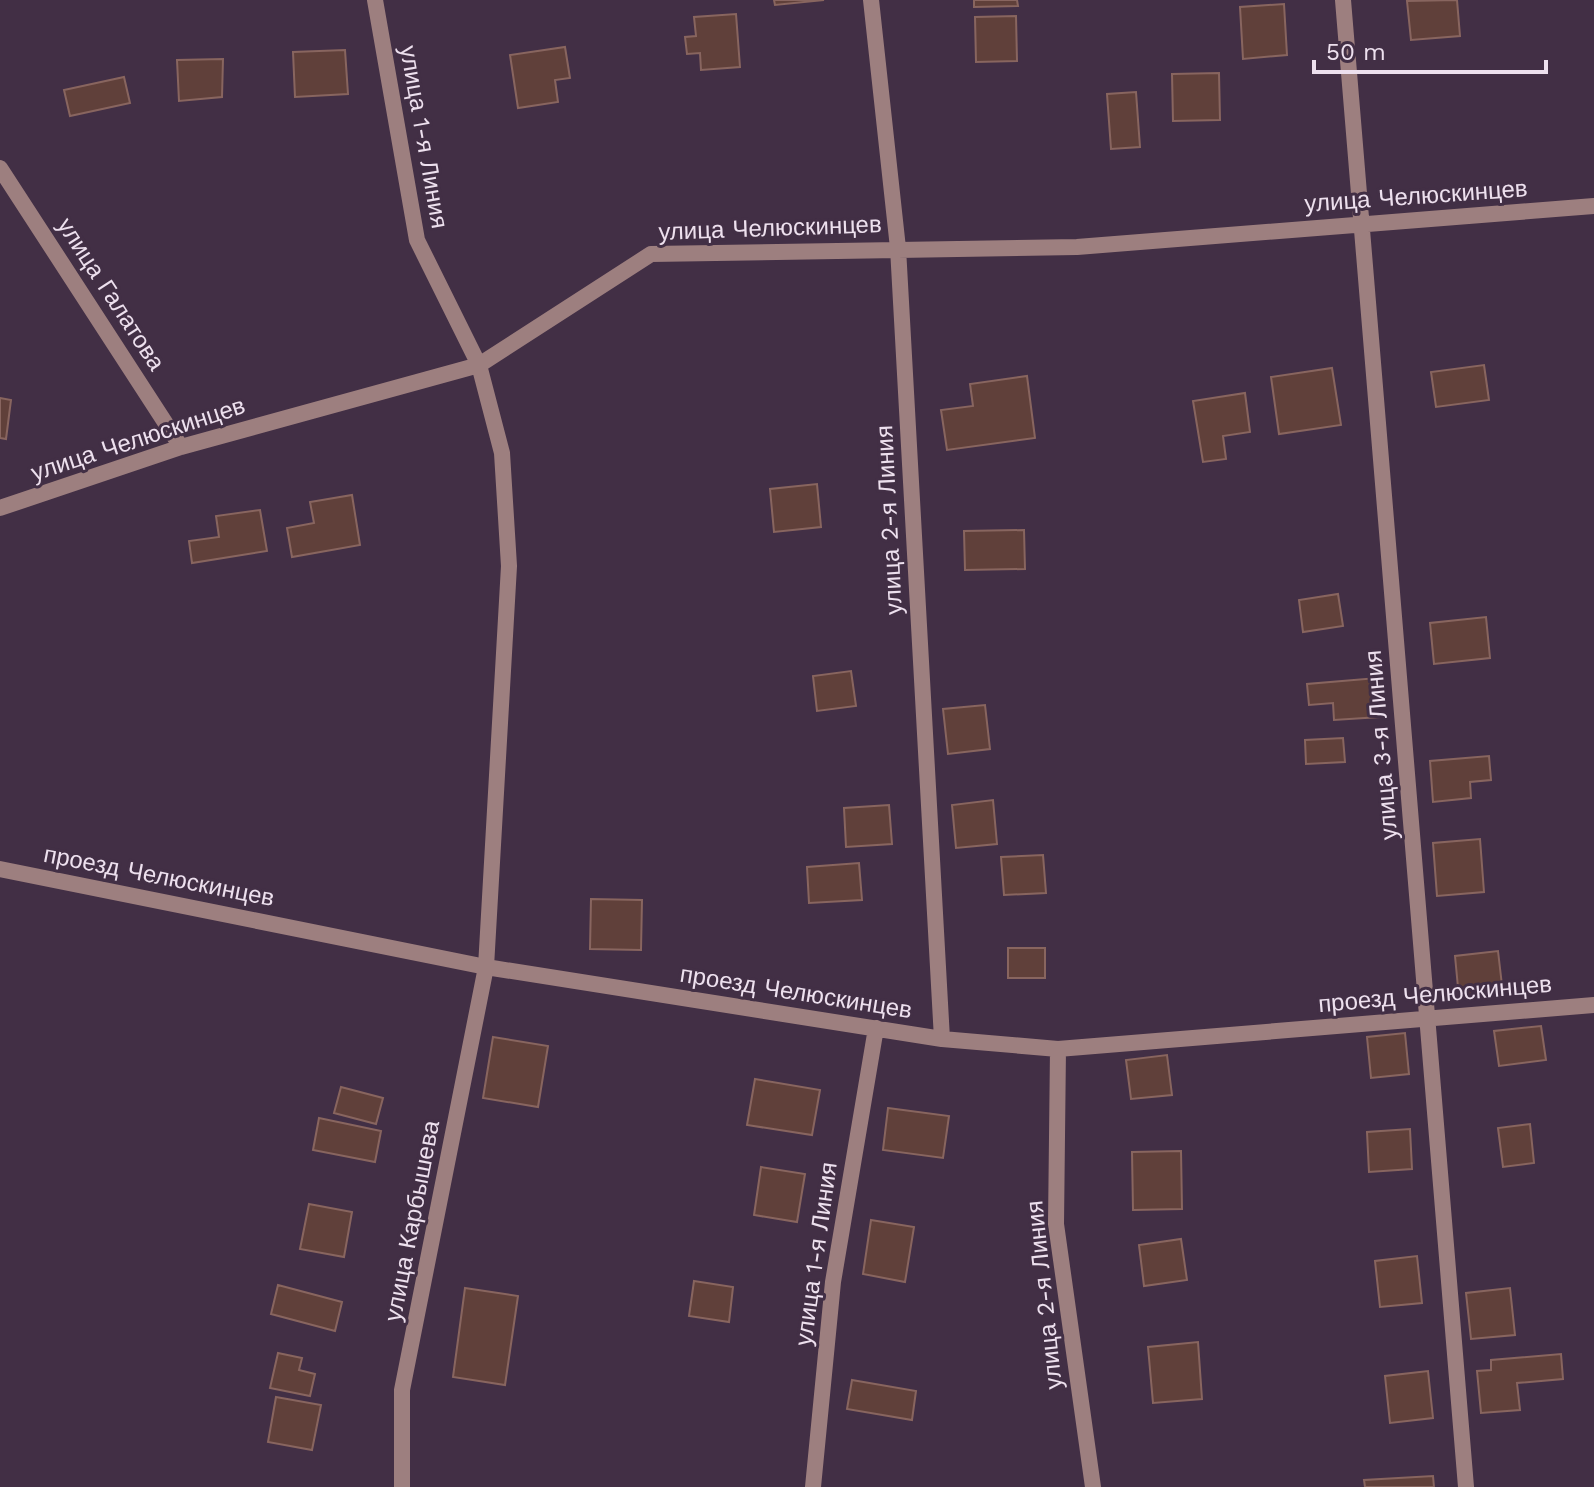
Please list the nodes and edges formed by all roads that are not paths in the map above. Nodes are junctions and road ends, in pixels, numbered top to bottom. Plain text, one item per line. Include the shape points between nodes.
1 (375, 0) edge
2 (871, 0) edge
3 (1343, 0) edge
4 (0, 168) edge
5 (1594, 206) edge
6 (1362, 223) junction
7 (898, 248) junction
8 (479, 365) junction
9 (181, 447) junction
10 (0, 508) edge
11 (0, 869) edge
12 (486, 967) junction
13 (1594, 1005) edge
14 (1428, 1018) junction
15 (876, 1028) junction
16 (942, 1039) junction
17 (1058, 1049) junction
18 (402, 1487) edge
19 (813, 1487) edge
20 (1093, 1487) edge
21 (1466, 1487) edge

1 - 8 street, улица 1-я Линия via 417,240
2 - 7 street, улица 2-я Линия
3 - 6 street, улица 3-я Линия
4 - 9 street, улица Галатова
5 - 6 street, улица Челюскинцев
6 - 7 street, улица Челюскинцев via 1077,247
6 - 14 street, улица 3-я Линия
7 - 8 street, улица Челюскинцев via 651,254
7 - 16 street, улица 2-я Линия
8 - 9 street, улица Челюскинцев
8 - 12 street, улица 1-я Линия via 502,453 509,566
9 - 10 street, улица Челюскинцев
11 - 12 street, проезд Челюскинцев
12 - 15 street, проезд Челюскинцев
12 - 18 street, улица Карбышева via 402,1390
13 - 14 street, проезд Челюскинцев
14 - 17 street, проезд Челюскинцев
14 - 21 street, улица 3-я Линия
15 - 16 street, проезд Челюскинцев
15 - 19 street, улица 1-я Линия via 833,1282
16 - 17 street, проезд Челюскинцев
17 - 20 street, улица 2-я Линия via 1056,1224

